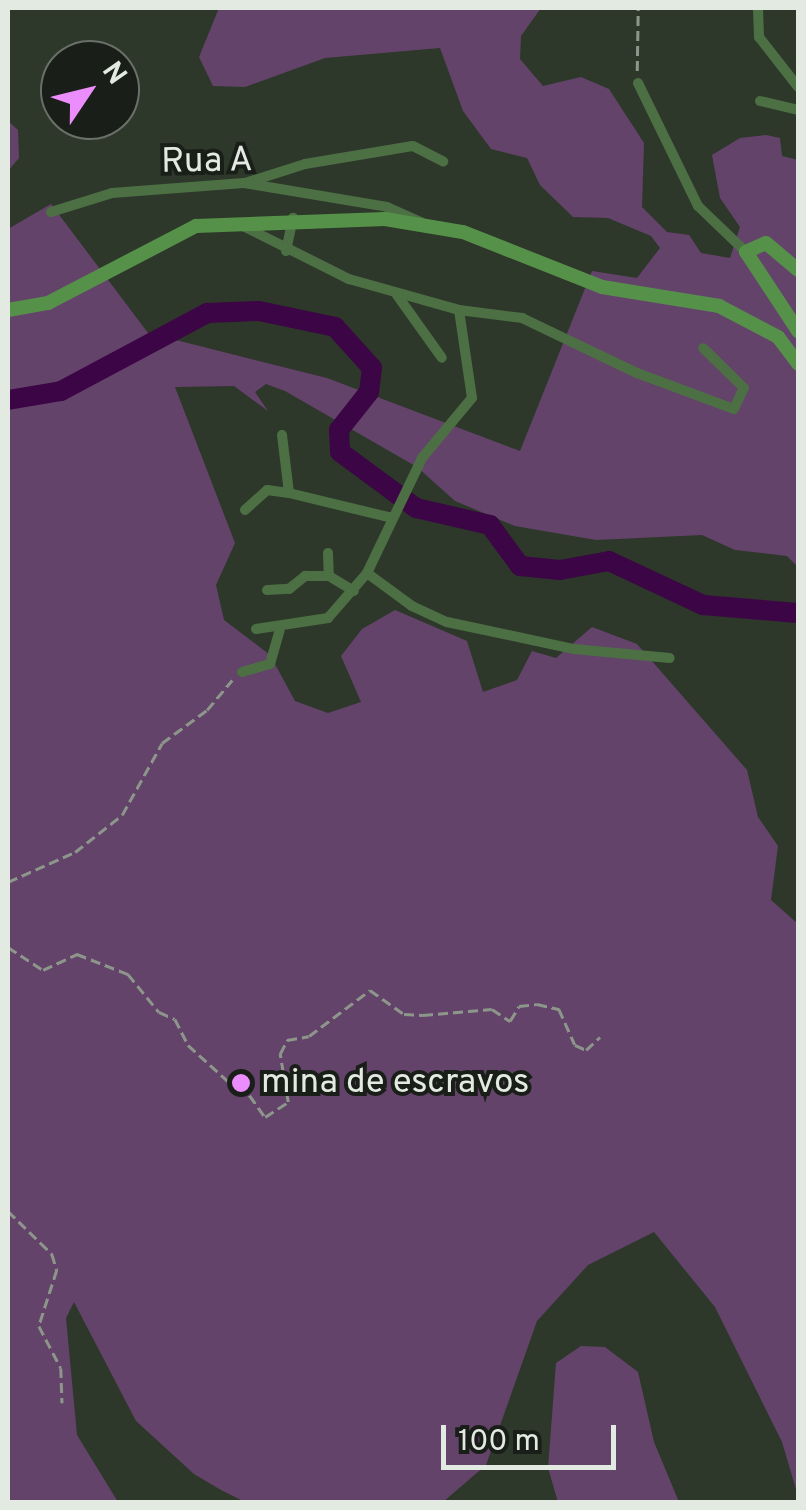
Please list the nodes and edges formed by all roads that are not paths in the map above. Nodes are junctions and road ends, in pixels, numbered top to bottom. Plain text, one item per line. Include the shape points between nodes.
1 (758, 8) edge
2 (638, 83) road end
3 (798, 87) edge
4 (760, 100) dead end
5 (798, 110) edge
6 (443, 161) dead end
7 (244, 183) junction
8 (51, 212) dead end
9 (293, 218) junction
10 (234, 220) junction
11 (422, 223) junction
12 (286, 251) junction
13 (746, 252) junction
14 (798, 270) edge
15 (397, 294) junction
16 (8, 310) edge
17 (459, 310) junction
18 (798, 332) edge
19 (703, 348) dead end
20 (442, 358) dead end
21 (798, 364) edge
22 (282, 435) dead end
23 (289, 493) junction
24 (245, 510) dead end
25 (394, 513) junction
26 (328, 553) dead end
27 (368, 573) junction
28 (329, 576) junction
29 (267, 590) dead end
30 (354, 591) junction
31 (256, 630) dead end
32 (280, 630) junction
33 (670, 658) dead end
34 (242, 672) road end

1 - 3 street via 759,37
2 - 13 street via 698,206
4 - 5 street
6 - 7 street via 414,146 305,164
7 - 8 street, Rua A via 112,193
7 - 11 street, Rua A via 388,207
9 - 10 main road
9 - 11 main road
9 - 12 street
10 - 12 street
10 - 16 main road via 174,233 69,293
11 - 21 main road via 602,287 694,300 748,316 778,337
12 - 15 street
13 - 14 main road via 766,243
13 - 18 main road
15 - 17 street
15 - 20 street
17 - 19 street via 522,318 637,373 734,409 744,388
17 - 25 street via 472,398 413,475
22 - 23 street
23 - 24 street via 267,490
23 - 25 street
25 - 27 street
26 - 28 street
27 - 30 street
27 - 33 street via 447,622 584,650
28 - 29 street via 304,576 289,589
28 - 30 street
30 - 32 street via 328,618
31 - 32 street
32 - 34 street via 270,664

